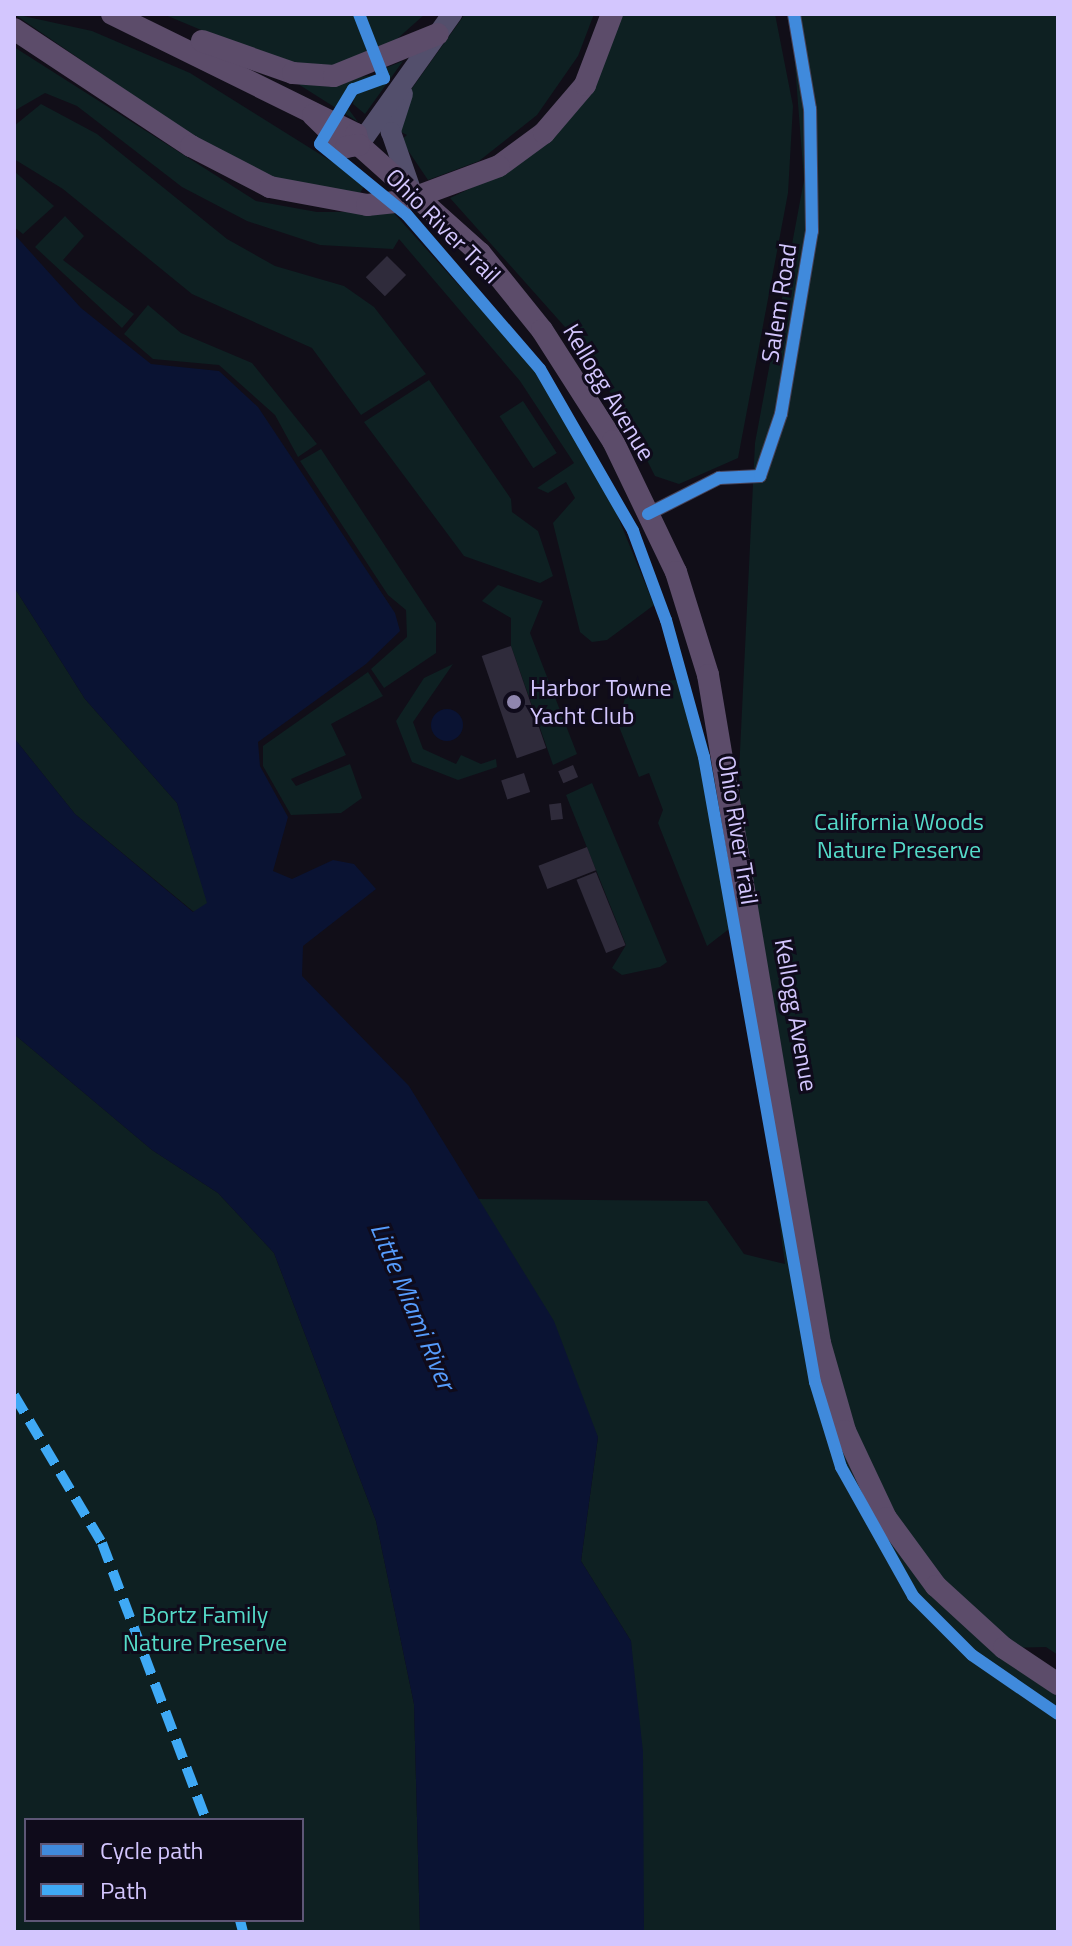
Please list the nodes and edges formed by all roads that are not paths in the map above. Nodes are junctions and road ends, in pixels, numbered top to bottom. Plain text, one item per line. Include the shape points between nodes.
1 (112, 14) edge
2 (452, 14) edge
3 (612, 14) edge
4 (794, 14) edge
5 (14, 29) edge
6 (152, 29) junction
7 (438, 34) junction
8 (411, 71) junction
9 (359, 145) junction
10 (410, 187) junction
11 (648, 514) junction
12 (1058, 1684) edge

1 - 6 main road, Kellogg Avenue
2 - 7 street
3 - 5 main road, bridge via 585,85 544,133 499,166 405,201 367,205 270,187 191,146
4 - 11 street, Salem Road via 810,109 812,231 781,414 760,476 719,478
6 - 7 main road via 315,76 355,72
6 - 9 main road, Kellogg Avenue via 313,115 336,120
7 - 8 street
8 - 9 street
8 - 10 street via 391,132
9 - 10 main road, Kellogg Avenue
10 - 11 main road, Kellogg Avenue via 480,253 542,330 592,404
11 - 12 main road, Kellogg Avenue via 692,619 725,756 820,1343 845,1431 866,1482 915,1560 971,1620

